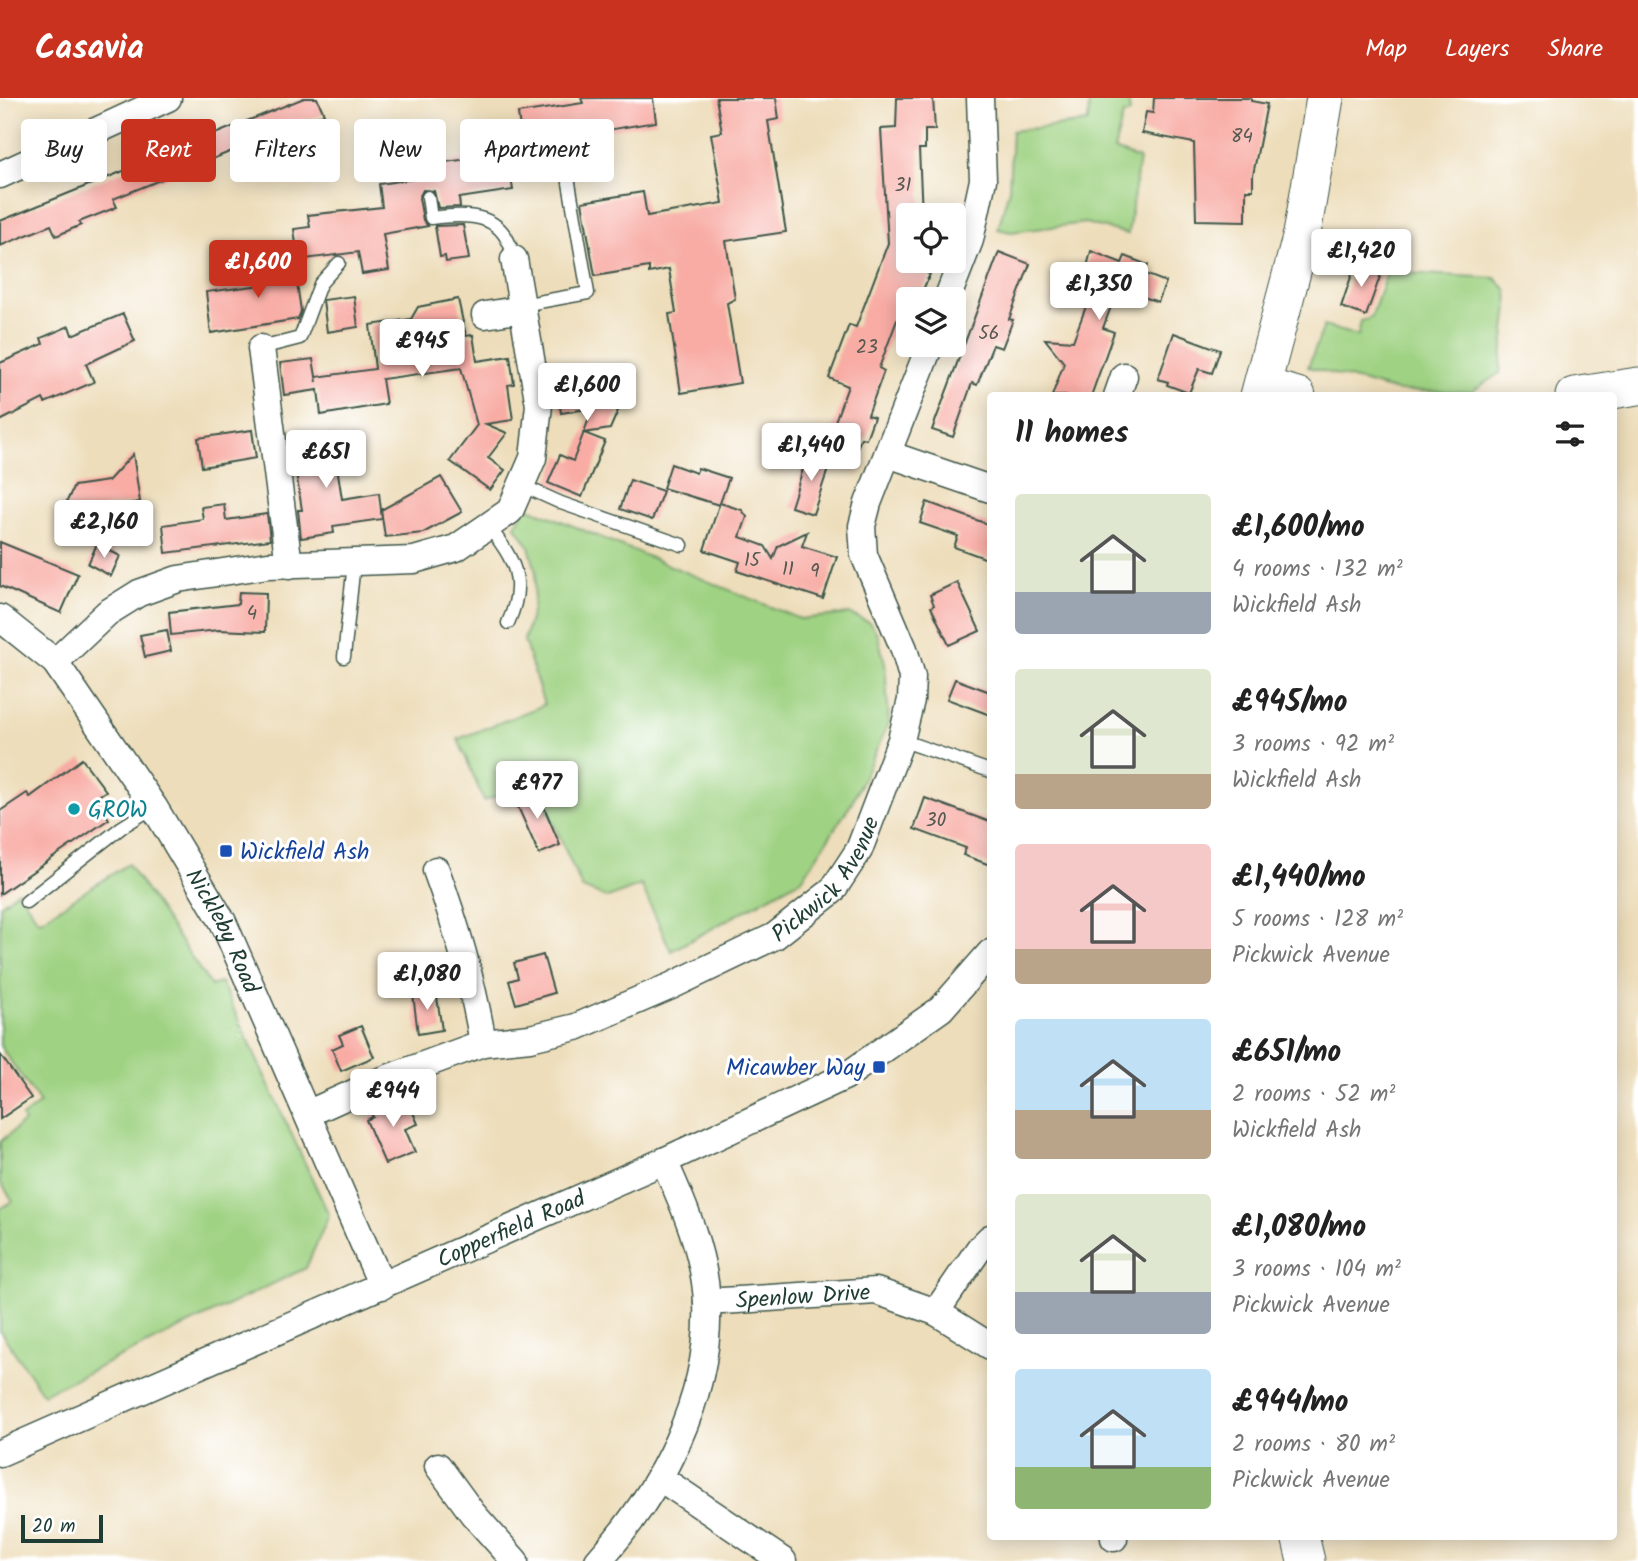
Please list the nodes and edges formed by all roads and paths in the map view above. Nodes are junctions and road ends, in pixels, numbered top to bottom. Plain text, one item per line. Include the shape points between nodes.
1 (168, 98) edge
2 (980, 98) edge
3 (1325, 98) edge
4 (0, 175) edge
5 (569, 183) dead end
6 (428, 197) dead end
7 (514, 259) joint
8 (340, 263) dead end
9 (952, 287) edge
10 (522, 307) junction
11 (485, 315) dead end
12 (261, 348) joint
13 (925, 357) edge
14 (1638, 386) edge
15 (1261, 391) edge
16 (1600, 392) edge
17 (888, 454) junction
18 (521, 485) junction
19 (987, 488) edge
20 (489, 527) junction
21 (682, 545) dead end
22 (354, 563) junction
23 (289, 565) junction
24 (0, 618) edge
25 (508, 623) dead end
26 (344, 657) dead end
27 (55, 662) junction
28 (901, 740) junction
29 (987, 770) edge
30 (154, 807) junction
31 (436, 870) dead end
32 (26, 902) dead end
33 (987, 956) edge
34 (483, 1043) junction
35 (309, 1113) junction
36 (664, 1161) junction
37 (987, 1241) edge
38 (382, 1286) junction
39 (707, 1302) junction
40 (936, 1312) junction
41 (987, 1344) edge
42 (0, 1453) edge
43 (438, 1466) dead end
44 (660, 1478) junction
45 (1301, 1540) edge
46 (515, 1561) edge
47 (598, 1561) edge
48 (783, 1561) edge
49 (1306, 1561) edge

1 - 4 street
2 - 9 street via 983,180 970,240
3 - 15 street via 1302,234
5 - 10 lane via 588,293
6 - 7 lane via 431,218 472,214 494,224 510,239
7 - 10 street
8 - 12 lane via 320,284 300,338
10 - 11 street
10 - 18 street via 539,405 533,458
12 - 23 street
13 - 17 street, Pickwick Avenue
14 - 16 street
17 - 19 street
17 - 28 street, Pickwick Avenue via 862,526 864,555 912,677
18 - 20 street via 510,511
18 - 21 lane
20 - 22 street via 437,555
20 - 25 lane via 517,570 515,607
22 - 23 street
22 - 26 lane
23 - 27 street via 178,579 139,593 107,614
24 - 27 street, Nickleby Road
27 - 30 street, Nickleby Road
28 - 29 lane
28 - 34 street, Pickwick Avenue via 859,850 832,891 775,936 576,1027
30 - 32 lane
30 - 35 street, Nickleby Road via 223,922
31 - 34 street via 456,922
33 - 36 street, Copperfield Road via 941,1009 846,1076
34 - 35 street, Pickwick Avenue
35 - 38 street, Nickleby Road
36 - 38 street, Copperfield Road
36 - 39 street via 691,1227
37 - 40 street
38 - 42 street, Copperfield Road
39 - 40 street, Spenlow Drive via 876,1291
39 - 44 street via 707,1335 696,1385
40 - 41 street, Spenlow Drive
43 - 46 street
44 - 47 street
44 - 48 street
45 - 49 street

